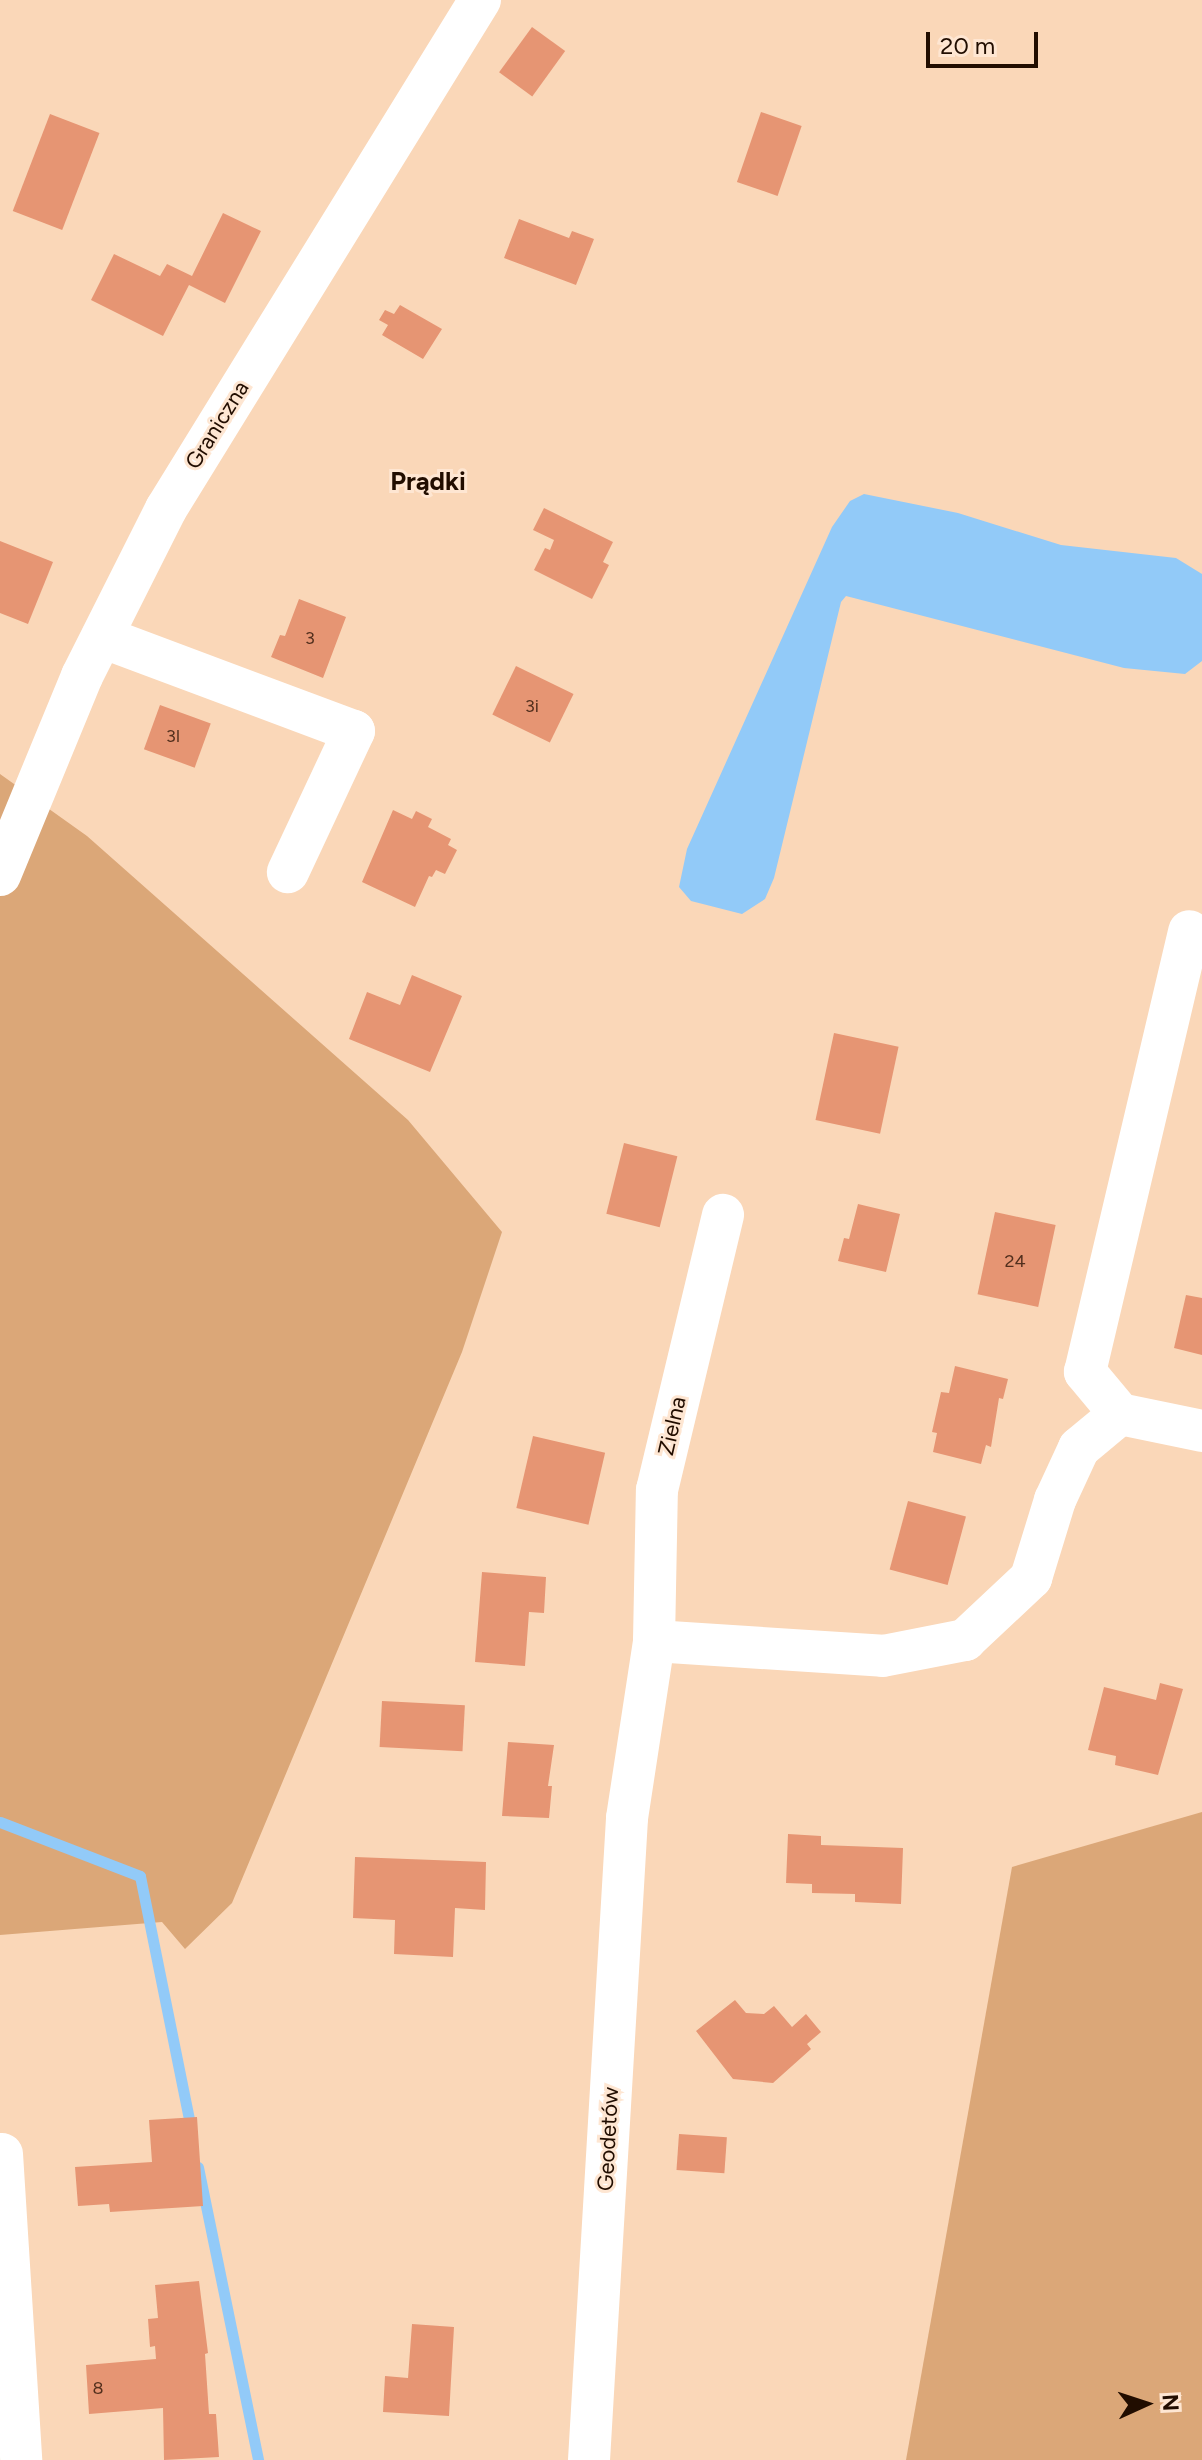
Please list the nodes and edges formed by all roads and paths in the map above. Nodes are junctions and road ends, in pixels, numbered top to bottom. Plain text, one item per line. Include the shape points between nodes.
1 (480, 0) edge
2 (102, 637) junction
3 (288, 872) dead end
4 (0, 875) edge
5 (1189, 931) dead end
6 (723, 1215) dead end
7 (1120, 1414) junction
8 (1202, 1431) edge
9 (654, 1641) junction
10 (627, 1818) joint
11 (2, 2154) dead end
12 (21, 2460) edge
13 (589, 2460) edge

1 - 2 street, Graniczna via 166,509
2 - 3 street via 354,731
2 - 4 street, Graniczna
5 - 7 street via 1085,1372
6 - 9 street, Zielna via 657,1490
7 - 8 street
7 - 9 street via 1079,1448 1055,1500 1031,1578 965,1640 883,1656
9 - 10 street, Zielna
10 - 13 street, Geodetów
11 - 12 street

